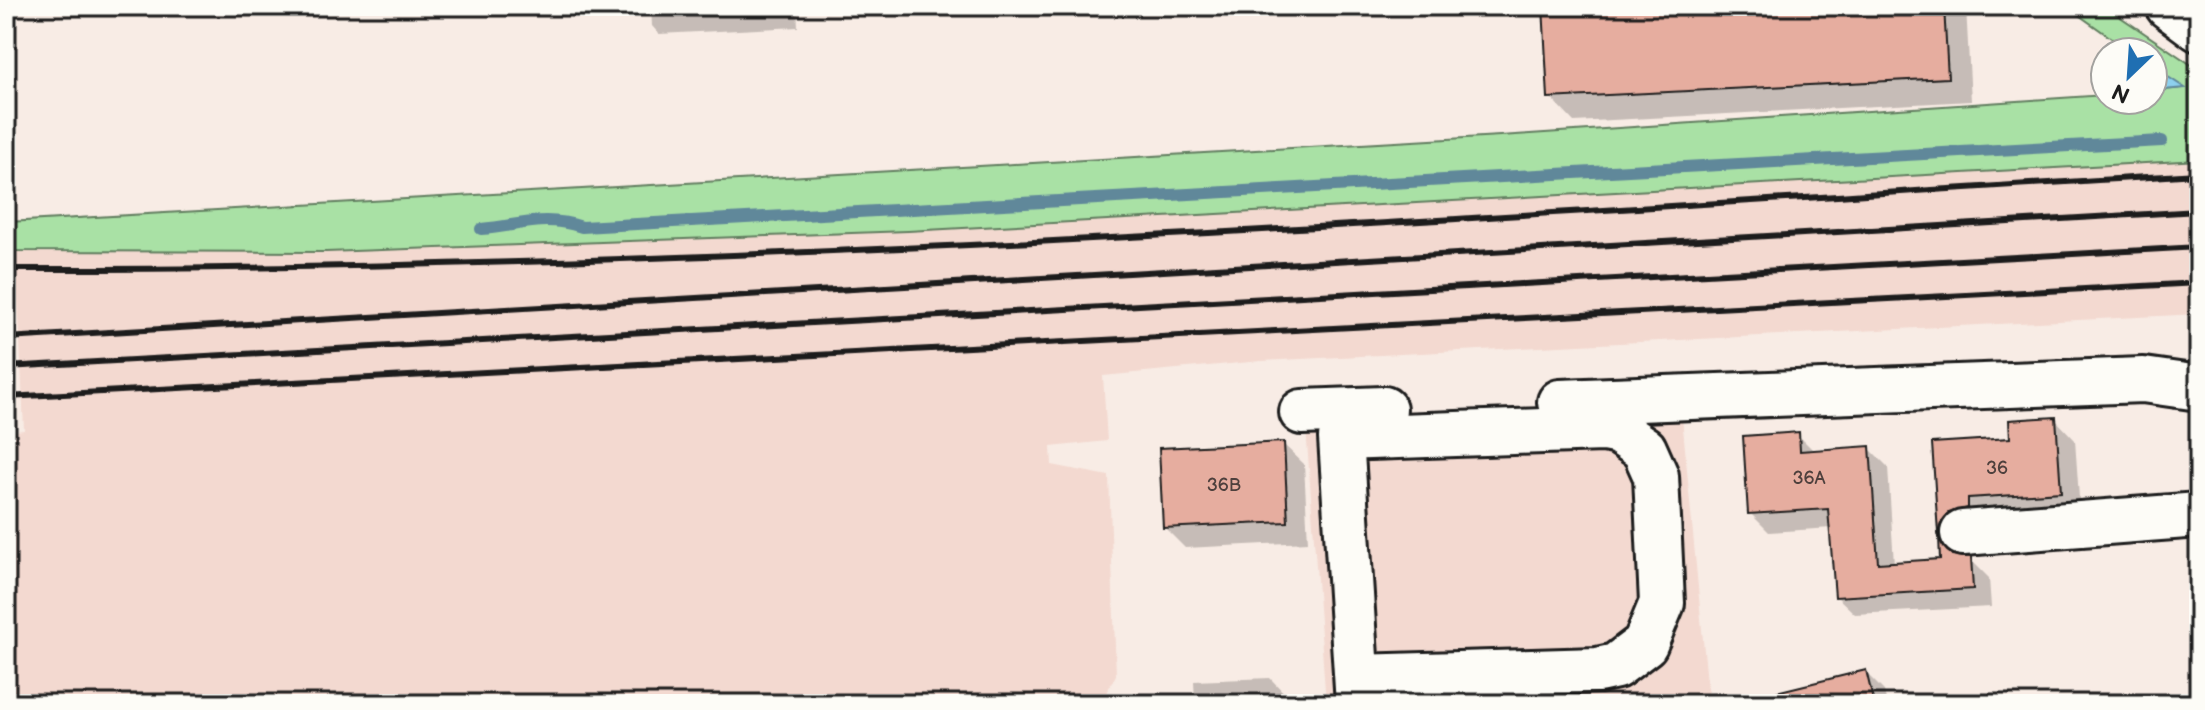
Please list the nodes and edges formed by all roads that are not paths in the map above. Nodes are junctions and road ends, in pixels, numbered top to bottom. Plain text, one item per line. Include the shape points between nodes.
1 (2168, 6) edge
2 (2199, 29) edge
3 (2199, 388) edge
4 (1302, 412) dead end
5 (2199, 515) edge
6 (1963, 533) dead end
7 (1358, 691) edge

1 - 2 street
3 - 4 street via 2143,380
5 - 6 street
7 - 7 street via 1575,672 1616,666 1632,656 1645,644 1662,603 1658,489 1644,449 1619,432 1603,429 1341,438

